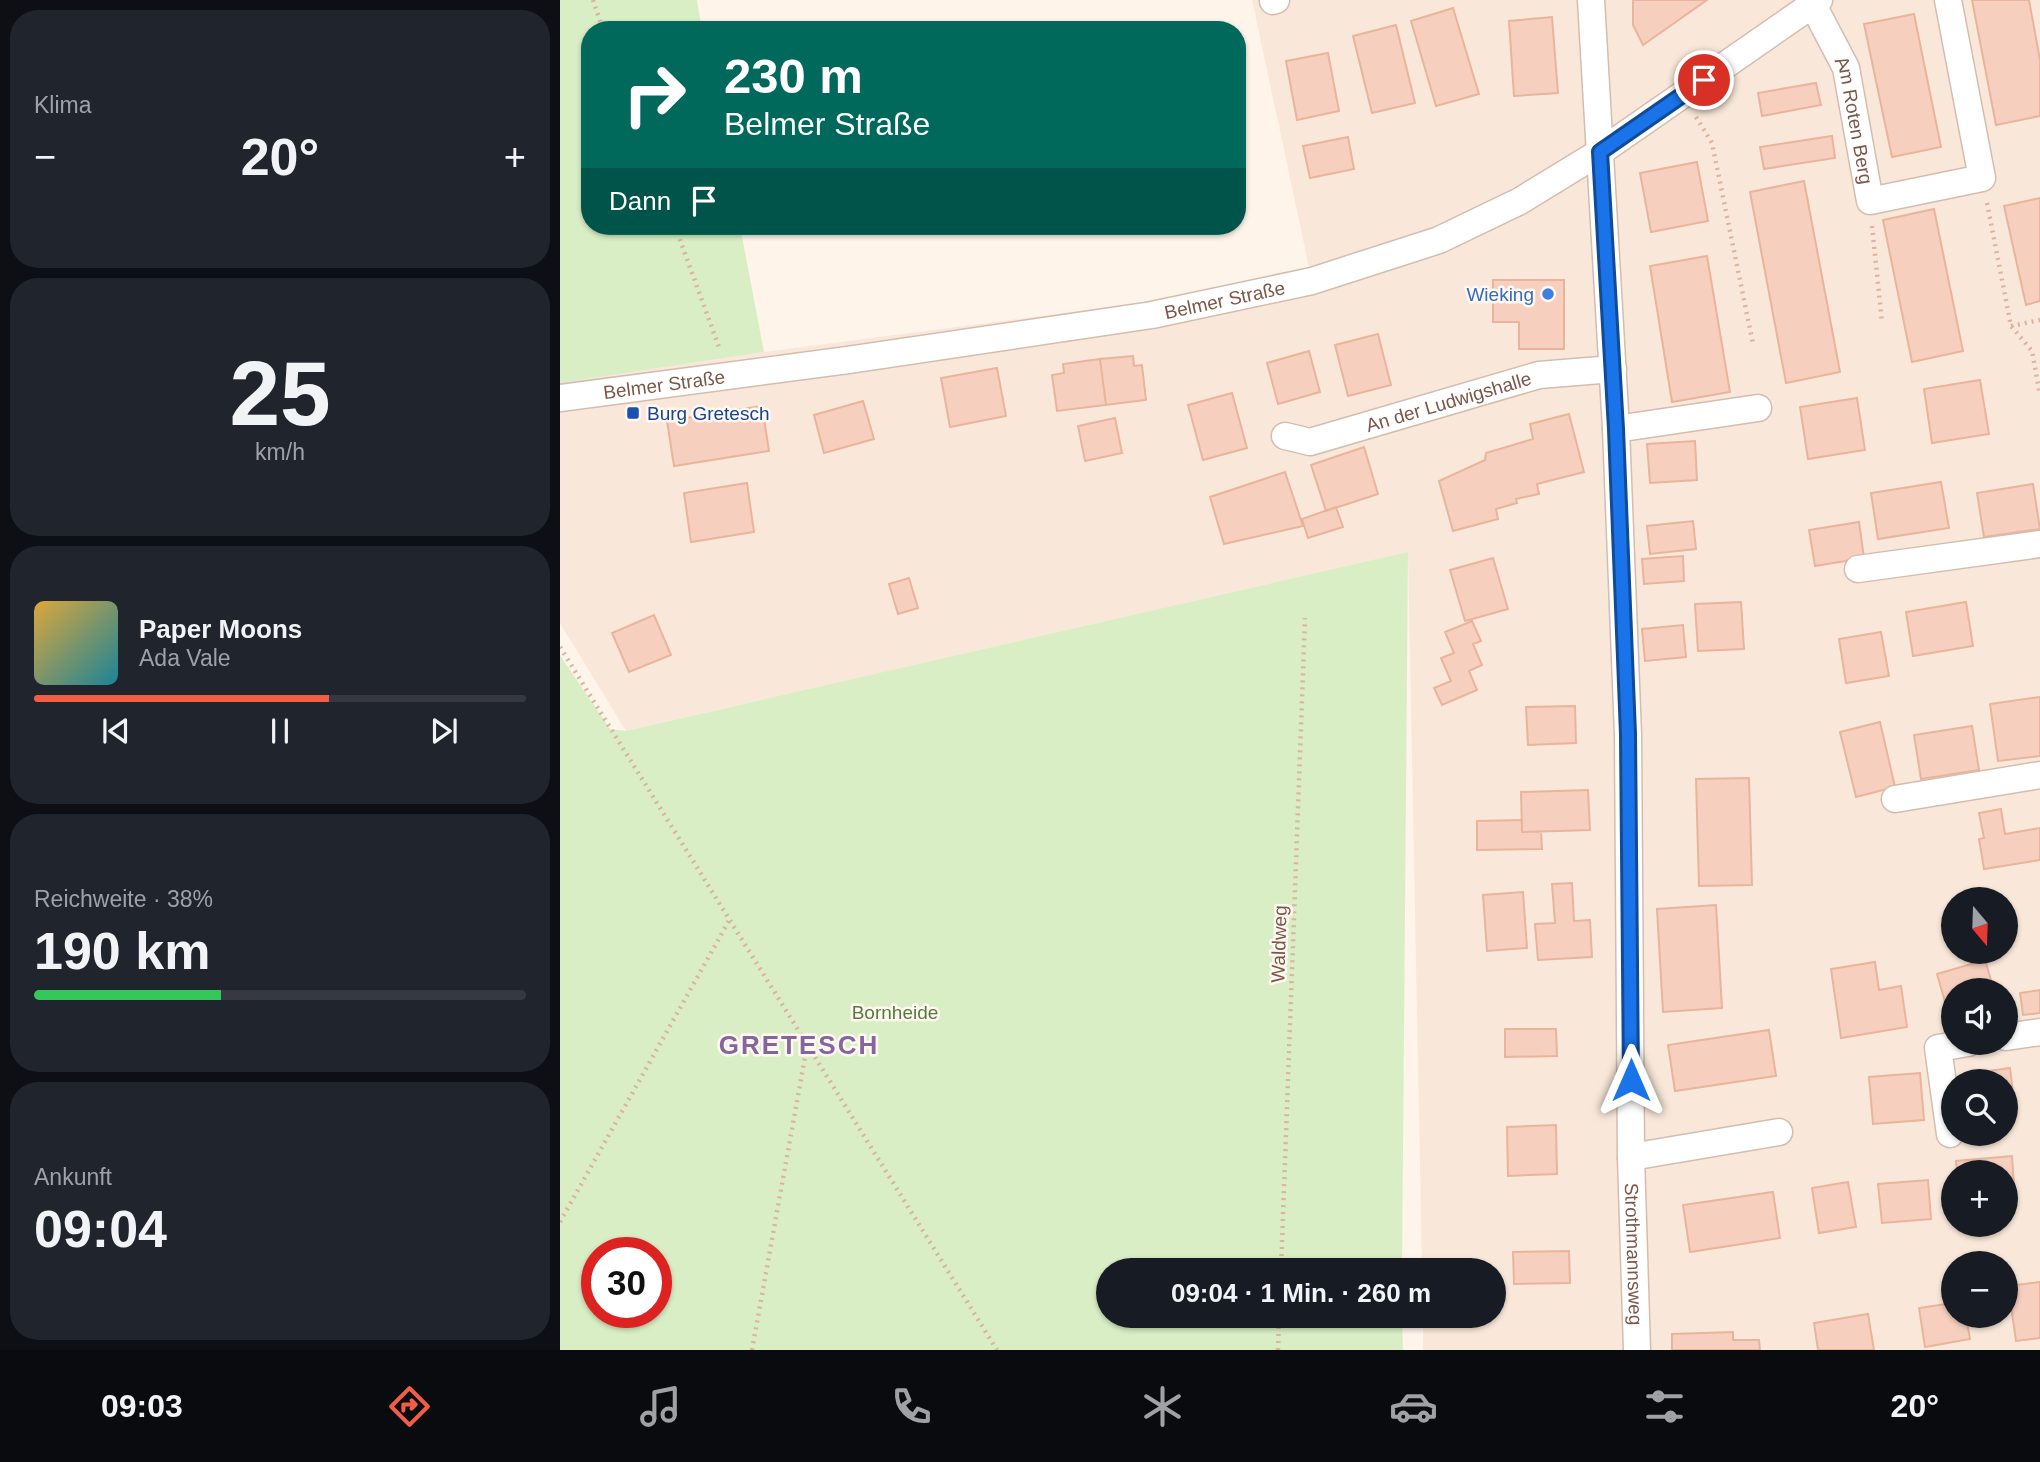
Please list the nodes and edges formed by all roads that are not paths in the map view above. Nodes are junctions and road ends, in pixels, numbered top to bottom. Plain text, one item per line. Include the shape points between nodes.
1 (1591, 0) edge
2 (1948, 0) edge
3 (1816, 2) edge
4 (1600, 152) junction
5 (1613, 369) junction
6 (560, 398) edge
7 (1758, 408) dead end
8 (1616, 429) junction
9 (1284, 436) dead end
10 (2040, 544) edge
11 (1858, 569) dead end
12 (2040, 775) edge
13 (1895, 799) dead end
14 (2040, 1032) edge
15 (2018, 1035) edge
16 (1941, 1048) edge
17 (1941, 1070) edge
18 (1779, 1132) dead end
19 (1631, 1157) junction
20 (1637, 1350) edge

1 - 4 street, Strothmannsweg
2 - 3 street, Am Roten Berg via 1982,178 1870,201 1846,68
3 - 4 street, Belmer Straße
4 - 5 street, Strothmannsweg
4 - 6 street, Belmer Straße via 1520,201 1439,240 1312,281 1152,315
5 - 8 street, Strothmannsweg
5 - 9 street, An der Ludwigshalle via 1539,375 1310,442
7 - 8 street
8 - 19 street, Strothmannsweg via 1630,821
10 - 11 street
12 - 13 street
14 - 15 street
16 - 17 street
18 - 19 street, Strothmannsweg
19 - 20 street, Strothmannsweg

